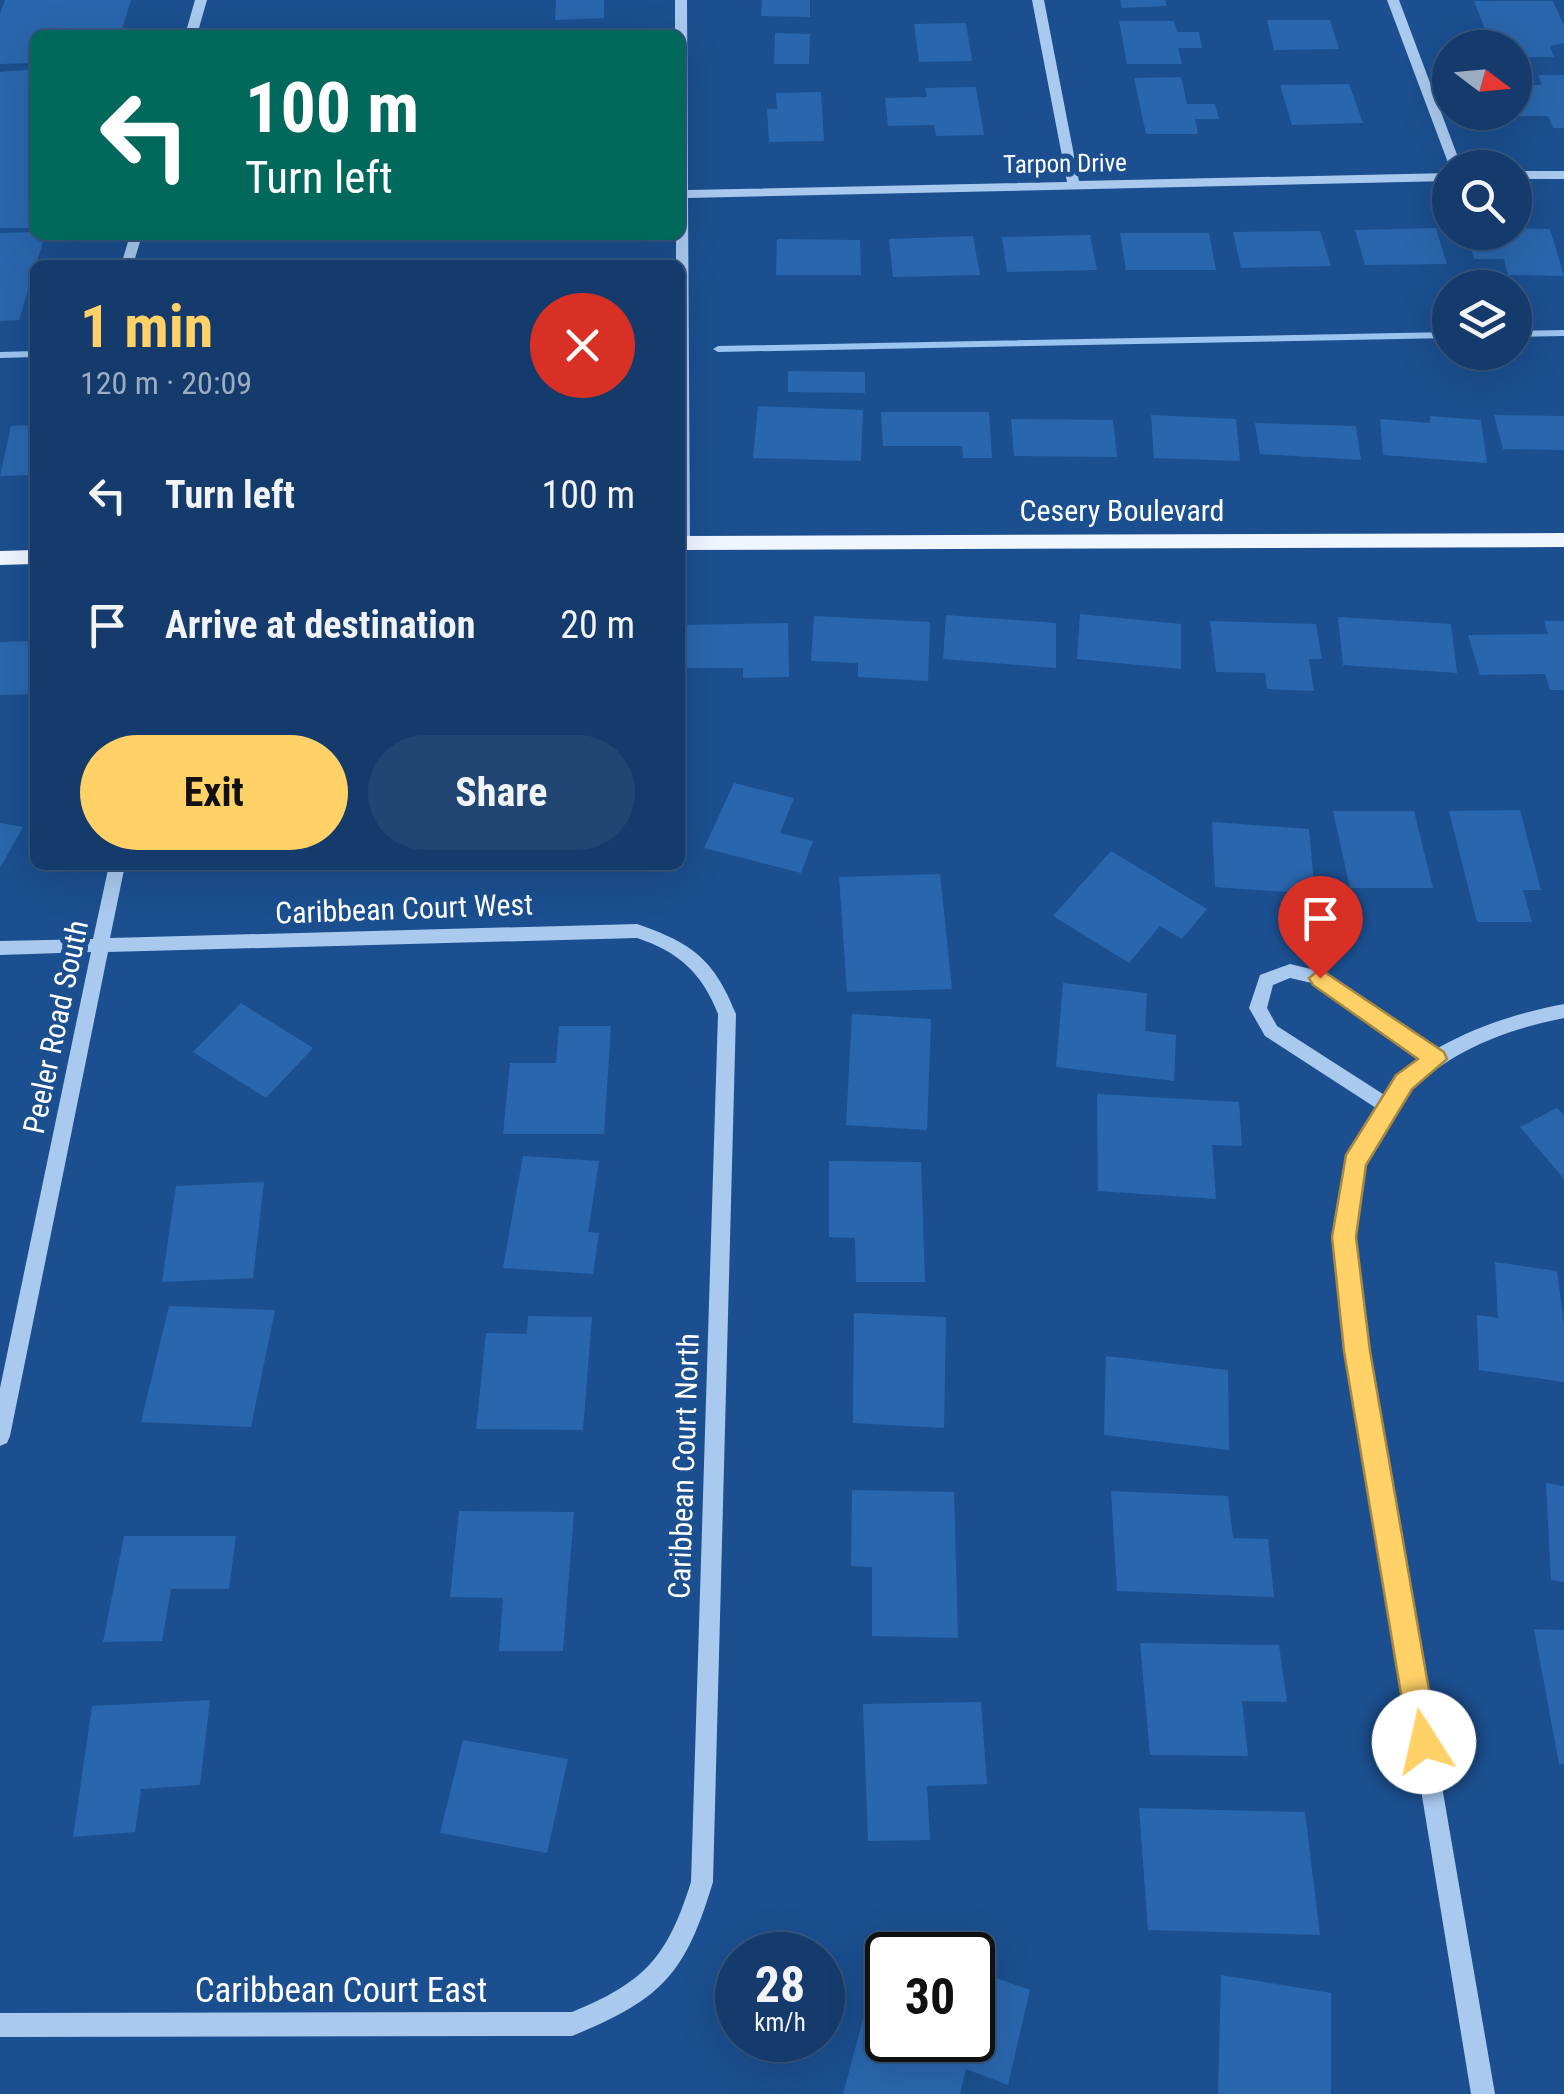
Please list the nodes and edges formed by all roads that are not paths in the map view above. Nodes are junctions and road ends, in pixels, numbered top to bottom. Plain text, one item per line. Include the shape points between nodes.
1 (201, 0) edge
2 (682, 0) edge
3 (1038, 0) edge
4 (1393, 0) edge
5 (192, 30) edge
6 (682, 30) edge
7 (1449, 150) edge
8 (1564, 174) edge
9 (1532, 175) edge
10 (1432, 176) edge
11 (1074, 185) junction
12 (685, 194) edge
13 (1564, 540) edge
14 (685, 543) edge
15 (30, 557) edge
16 (0, 558) edge
17 (116, 870) edge
18 (101, 945) junction
19 (0, 948) edge
20 (700, 963) joint
21 (1564, 1011) edge
22 (1436, 1059) junction
23 (1389, 1107) junction
24 (0, 1436) edge
25 (666, 1970) joint
26 (0, 2026) edge
27 (1484, 2094) edge

1 - 5 street
2 - 6 street
3 - 11 street
4 - 7 street
8 - 9 street
10 - 11 street, Tarpon Drive
11 - 12 street, Tarpon Drive
13 - 14 main road, Cesery Boulevard
15 - 16 main road
17 - 18 street, Peeler Road South
18 - 19 street, Caribbean Court West
18 - 20 street, Caribbean Court West via 637,931 675,943
18 - 24 street, Peeler Road South
20 - 25 street, Caribbean Court North via 727,1014 702,1882 689,1930
21 - 22 street via 1520,1017
22 - 23 street via 1404,1082
22 - 23 street via 1320,978 1290,971 1266,980 1258,1008 1271,1030
23 - 27 street via 1355,1162 1344,1237 1357,1351
25 - 26 street, Caribbean Court East via 621,2005 572,2024

